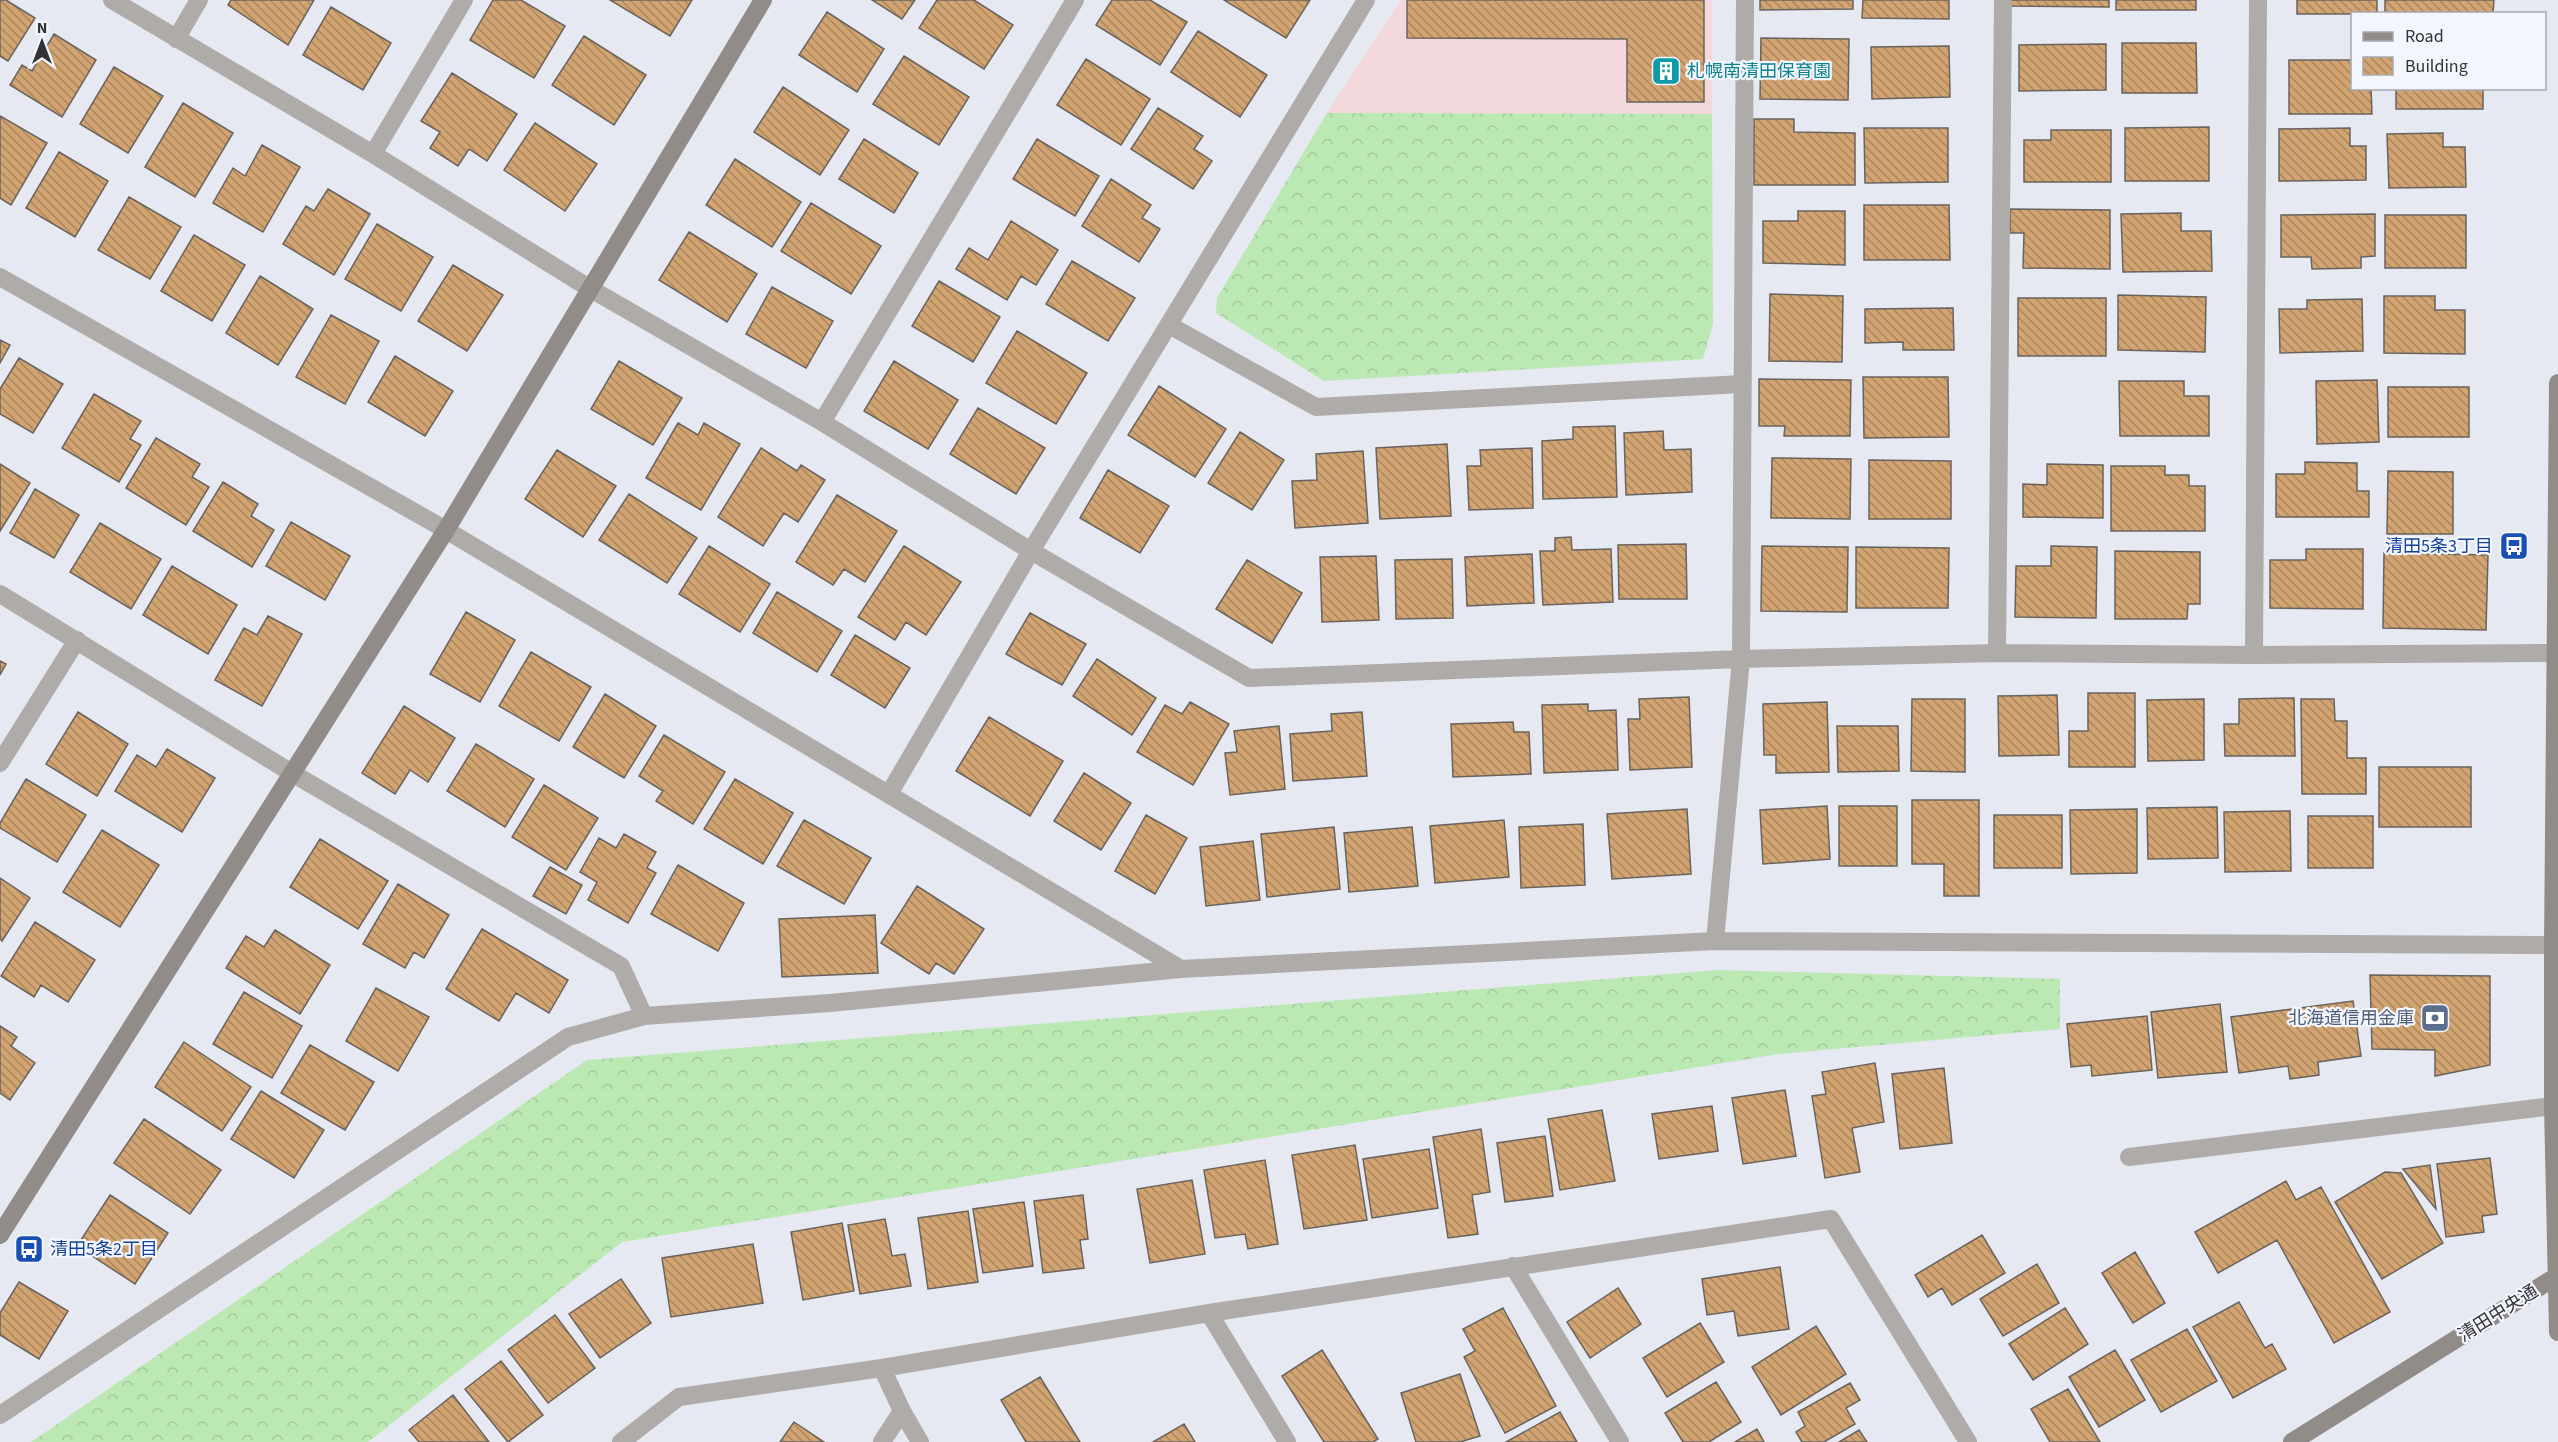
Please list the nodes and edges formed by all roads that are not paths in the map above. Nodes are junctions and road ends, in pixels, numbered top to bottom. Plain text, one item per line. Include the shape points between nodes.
1 (112, 0) edge
2 (199, 0) edge
3 (464, 0) edge
4 (763, 0) edge
5 (1076, 0) edge
6 (1366, 0) edge
7 (1745, 0) edge
8 (2003, 0) edge
9 (2258, 0) edge
10 (176, 39) junction
11 (373, 154) junction
12 (0, 277) edge
13 (589, 288) junction
14 (1168, 325) junction
15 (2558, 383) edge
16 (1742, 384) junction
17 (822, 422) junction
18 (446, 530) junction
19 (1031, 551) junction
20 (0, 594) edge
21 (77, 640) junction
22 (1997, 653) junction
23 (2557, 653) edge
24 (2254, 655) junction
25 (1741, 659) junction
26 (0, 763) edge
27 (292, 773) junction
28 (889, 794) junction
29 (1715, 941) junction
30 (2556, 945) edge
31 (1181, 969) junction
32 (644, 1016) junction
33 (2553, 1106) junction
34 (2129, 1157) dead end
35 (0, 1235) edge
36 (1513, 1266) junction
37 (2558, 1276) edge
38 (1209, 1313) junction
39 (2558, 1332) edge
40 (882, 1368) junction
41 (902, 1411) junction
42 (0, 1415) edge
43 (621, 1442) edge
44 (882, 1442) edge
45 (921, 1442) edge
46 (1287, 1442) edge
47 (1620, 1442) edge
48 (1968, 1442) edge
49 (2292, 1442) edge

1 - 10 street
2 - 10 street
3 - 11 street
4 - 13 street
5 - 17 street
6 - 14 street
7 - 16 street
8 - 22 street
9 - 24 street
10 - 11 street
11 - 13 street
12 - 18 street
13 - 17 street
13 - 18 street
14 - 16 street via 1316,406
14 - 19 street
15 - 23 street, 清田中央通
16 - 25 street
17 - 19 street
18 - 27 street
18 - 28 street
19 - 25 street via 1249,678
19 - 28 street
20 - 21 street
21 - 26 street
21 - 27 street
22 - 24 street
22 - 25 street
23 - 24 street
23 - 30 street, 清田中央通
25 - 29 street
27 - 32 street via 621,966
27 - 35 street
28 - 31 street
29 - 30 street
29 - 31 street
30 - 33 street, 清田中央通
31 - 32 street via 830,1003
32 - 42 street via 568,1037
33 - 34 street
33 - 37 street, 清田中央通
36 - 38 street
36 - 47 street
36 - 48 street via 1831,1219
37 - 39 street
37 - 49 street, 清田中央通
38 - 40 street
38 - 46 street
40 - 41 street
40 - 43 street via 679,1397
41 - 44 street
41 - 45 street

